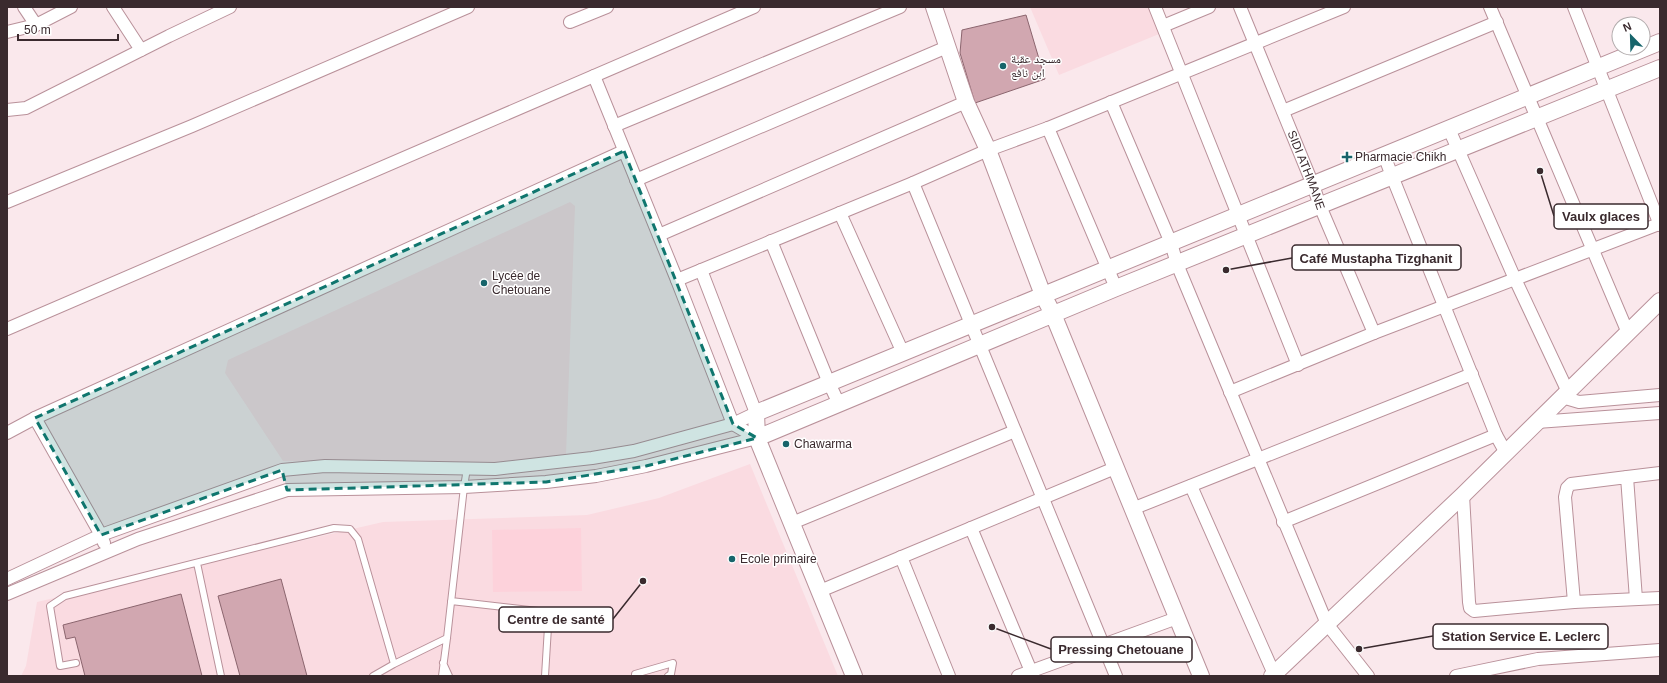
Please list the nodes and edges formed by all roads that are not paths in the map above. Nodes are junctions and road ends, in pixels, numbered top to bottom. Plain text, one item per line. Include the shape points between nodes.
1 (24, 7) edge
2 (71, 7) edge
3 (114, 7) edge
4 (468, 7) edge
5 (607, 7) edge
6 (754, 7) edge
7 (900, 7) edge
8 (934, 7) edge
9 (1155, 7) edge
10 (1208, 7) edge
11 (1240, 7) edge
12 (1344, 7) edge
13 (1490, 7) edge
14 (1574, 7) edge
15 (224, 8) edge
16 (570, 22) dead end
17 (1496, 22) junction
18 (36, 25) junction
19 (1163, 26) junction
20 (7, 32) edge
21 (1660, 42) edge
22 (1255, 44) junction
23 (947, 47) junction
24 (141, 50) junction
25 (1598, 68) junction
26 (1660, 68) edge
27 (1182, 74) junction
28 (594, 76) junction
29 (1606, 89) junction
30 (1528, 96) junction
31 (966, 102) junction
32 (1111, 102) junction
33 (7, 110) edge
34 (1283, 112) junction
35 (1536, 117) junction
36 (614, 126) junction
37 (1048, 128) junction
38 (1449, 129) junction
39 (1458, 149) junction
40 (988, 150) junction
41 (624, 151) junction
42 (1384, 155) junction
43 (1392, 176) junction
44 (636, 180) junction
45 (913, 184) junction
46 (1313, 184) junction
47 (7, 202) edge
48 (1320, 206) junction
49 (840, 213) junction
50 (1238, 215) junction
51 (1659, 224) edge
52 (659, 235) junction
53 (1246, 236) junction
54 (771, 241) junction
55 (1171, 243) junction
56 (1592, 250) junction
57 (1177, 264) junction
58 (1108, 269) junction
59 (701, 270) junction
60 (677, 280) junction
61 (1515, 280) junction
62 (1116, 288) junction
63 (1043, 295) junction
64 (1660, 301) edge
65 (1445, 306) junction
66 (1053, 314) junction
67 (971, 325) junction
68 (7, 329) edge
69 (1374, 333) junction
70 (1628, 333) junction
71 (980, 345) junction
72 (903, 353) junction
73 (1298, 365) junction
74 (1472, 374) junction
75 (829, 383) junction
76 (1230, 392) junction
77 (1565, 394) junction
78 (1660, 395) edge
79 (839, 404) junction
80 (756, 413) junction
81 (1660, 413) edge
82 (35, 418) junction
83 (1537, 422) junction
84 (733, 424) junction
85 (1015, 431) junction
86 (7, 433) edge
87 (1496, 435) junction
88 (757, 438) junction
89 (1506, 453) junction
90 (592, 458) junction
91 (1257, 458) junction
92 (468, 468) junction
93 (1115, 468) junction
94 (282, 470) junction
95 (1660, 473) edge
96 (596, 476) junction
97 (1627, 477) junction
98 (1191, 486) junction
99 (464, 487) junction
100 (287, 490) junction
101 (1463, 495) junction
102 (1043, 498) junction
103 (1132, 509) junction
104 (792, 522) junction
105 (1284, 522) junction
106 (970, 528) junction
107 (101, 535) junction
108 (107, 552) junction
109 (901, 557) junction
110 (197, 563) junction
111 (7, 579) edge
112 (820, 591) junction
113 (7, 594) edge
114 (1660, 598) edge
115 (1636, 599) junction
116 (450, 601) junction
117 (1574, 602) junction
118 (1177, 618) junction
119 (1327, 624) junction
120 (448, 638) junction
121 (1103, 645) junction
122 (1660, 650) edge
123 (443, 662) junction
124 (76, 663) dead end
125 (394, 664) junction
126 (1032, 674) edge
127 (1273, 675) edge
128 (221, 676) edge
129 (373, 676) edge
130 (442, 676) edge
131 (449, 676) edge
132 (545, 676) edge
133 (635, 676) edge
134 (668, 676) edge
135 (854, 676) edge
136 (949, 676) edge
137 (1018, 676) edge
138 (1116, 676) edge
139 (1201, 676) edge
140 (1368, 676) edge
141 (1456, 676) edge

1 - 18 street
2 - 18 street
3 - 24 street
4 - 47 street via 192,126
5 - 16 street
6 - 28 street
7 - 36 street
8 - 23 main road
9 - 19 street
10 - 19 street
11 - 22 street, SIDI ATHMANE
12 - 22 street
13 - 17 street
14 - 25 street
15 - 24 street
17 - 30 street
17 - 34 street
18 - 20 street
19 - 27 street
21 - 25 main road
22 - 27 street
22 - 34 street, SIDI ATHMANE
23 - 31 main road
23 - 44 street
24 - 33 street via 26,108
25 - 29 street
25 - 30 main road
26 - 29 main road
27 - 32 street
27 - 50 street
28 - 36 street
28 - 68 street
29 - 35 main road
29 - 51 street
30 - 35 street
30 - 38 main road
31 - 40 main road
31 - 52 street
32 - 37 street
32 - 55 street
34 - 46 street, SIDI ATHMANE
35 - 39 main road
35 - 56 street
36 - 41 street
37 - 40 street
37 - 58 street
38 - 39 street
38 - 42 main road
39 - 43 main road
39 - 61 street
40 - 45 street
40 - 63 main road
41 - 44 street
41 - 82 street
42 - 43 street
42 - 46 main road
43 - 48 main road
43 - 65 street
44 - 52 street
45 - 49 street
45 - 67 street
46 - 48 street, SIDI ATHMANE
46 - 50 main road
48 - 53 main road
48 - 69 street, SIDI ATHMANE
49 - 54 street
49 - 72 street
50 - 53 street
50 - 55 main road
51 - 56 street
52 - 60 street
53 - 57 main road
53 - 73 street
54 - 59 street
54 - 75 street
55 - 57 street
55 - 58 main road
56 - 61 street
56 - 70 street
57 - 62 main road
57 - 76 street
58 - 62 street
58 - 63 main road
59 - 60 street
59 - 80 street
60 - 84 street
61 - 65 street
61 - 77 street
62 - 66 main road
63 - 66 main road
63 - 67 main road
64 - 70 main road
65 - 69 street
65 - 74 street
66 - 71 main road
66 - 93 main road
67 - 71 street
67 - 72 main road
69 - 73 street
70 - 77 main road
71 - 79 main road
71 - 85 street
72 - 75 main road
73 - 76 street
74 - 87 street
74 - 91 street
75 - 79 street
75 - 80 main road
76 - 91 street
77 - 78 street via 1578,402
77 - 83 main road
79 - 88 main road
80 - 84 street
80 - 88 main road
81 - 83 street
82 - 86 street
82 - 107 street
83 - 89 main road
84 - 88 street
84 - 90 street via 634,451
85 - 102 street
85 - 104 street
87 - 89 street
87 - 105 street
88 - 96 street
88 - 104 main road
89 - 101 main road
90 - 92 street via 495,469
90 - 96 street
91 - 98 street
91 - 105 street
92 - 94 street via 325,466
92 - 99 lane
93 - 102 street
93 - 103 main road
94 - 100 street
94 - 107 street
95 - 97 street
96 - 99 street
97 - 115 street
97 - 117 street via 1571,484 1567,488 1564,497
98 - 103 street
98 - 127 street
99 - 100 street
99 - 116 lane
100 - 108 street via 138,539
101 - 117 street via 1470,608 1474,611
101 - 119 main road
102 - 106 street
102 - 121 street
103 - 118 main road
104 - 112 main road
105 - 119 street
106 - 109 street
106 - 126 street
107 - 108 street
107 - 111 street
108 - 113 street
109 - 112 street
109 - 136 street
110 - 124 lane via 65,596 50,606 60,666
110 - 125 lane via 334,528 350,529 358,539
110 - 128 lane
112 - 135 main road
114 - 115 street
115 - 117 street
116 - 120 lane
116 - 132 lane via 538,611 546,618 548,627
118 - 121 street
118 - 139 main road
119 - 127 main road
119 - 140 street
120 - 123 lane
120 - 125 lane
121 - 126 street
121 - 138 street
122 - 141 street via 1538,660
123 - 130 lane
123 - 131 lane
125 - 129 lane
126 - 137 street
133 - 134 lane via 673,663 671,674

